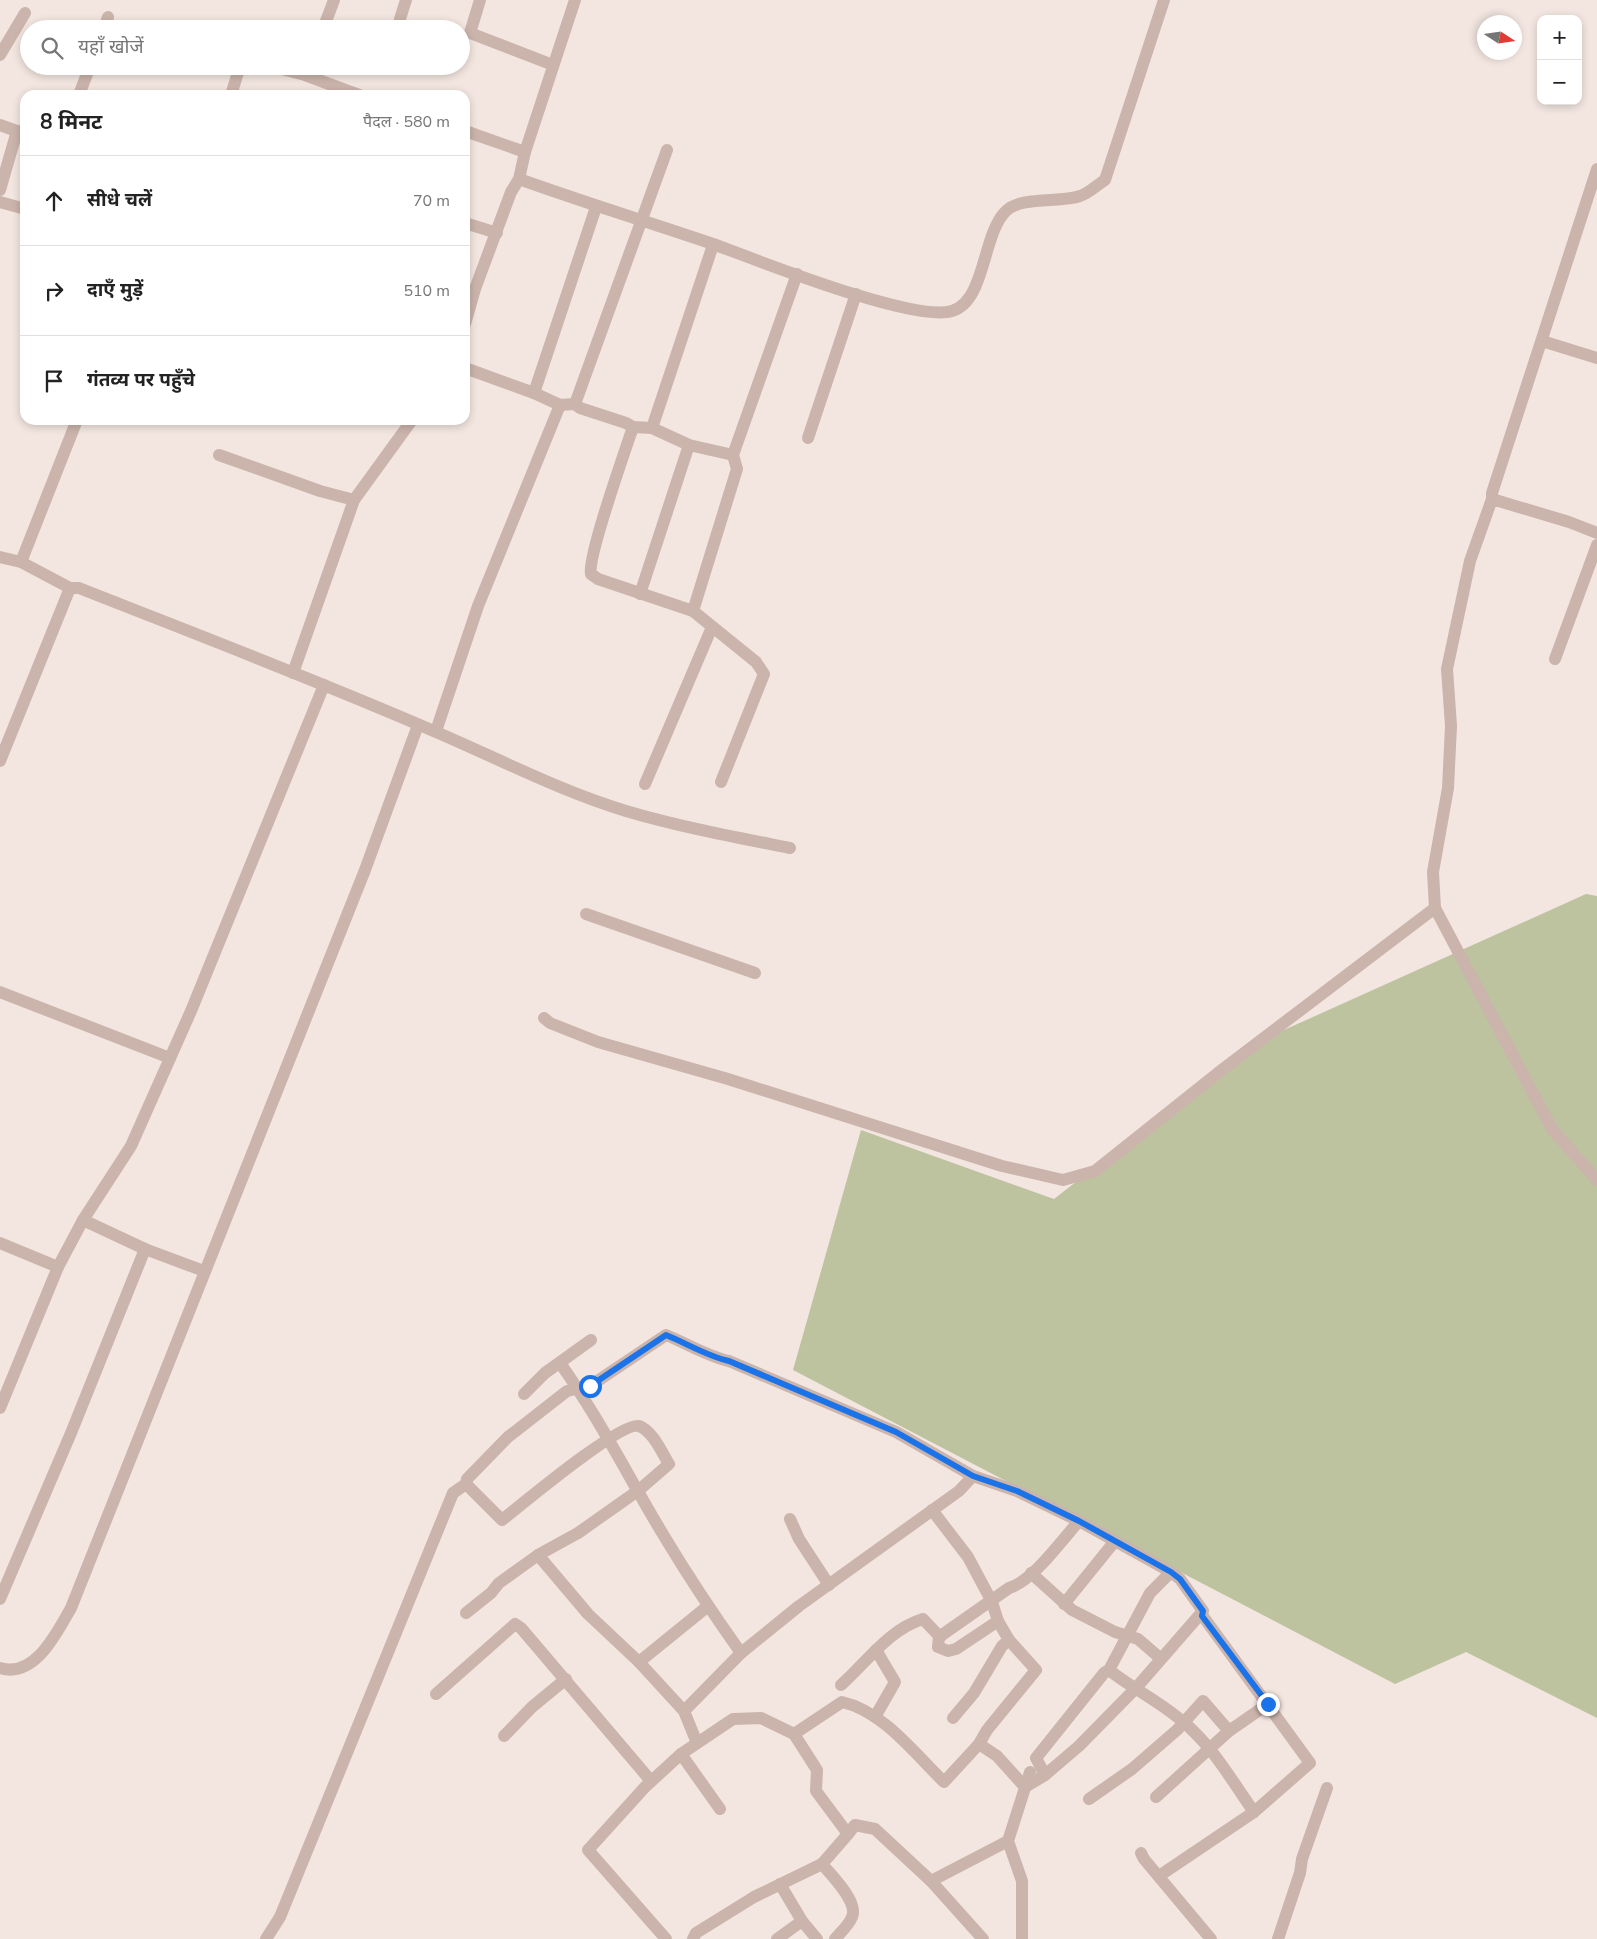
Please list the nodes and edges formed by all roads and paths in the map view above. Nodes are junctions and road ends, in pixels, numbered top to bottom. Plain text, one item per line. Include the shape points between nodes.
1 (334, 0) edge
2 (406, 0) edge
3 (480, 0) edge
4 (575, 0) edge
5 (1164, 0) edge
6 (25, 13) dead end
7 (400, 19) dead end
8 (21, 20) edge
9 (326, 20) edge
10 (20, 21) edge
11 (0, 55) edge
12 (553, 65) junction
13 (87, 75) edge
14 (237, 75) edge
15 (317, 75) edge
16 (81, 90) edge
17 (233, 90) edge
18 (349, 90) edge
19 (0, 125) edge
20 (20, 132) edge
21 (470, 133) edge
22 (20, 135) edge
23 (667, 150) dead end
24 (525, 152) junction
25 (1597, 169) edge
26 (519, 179) junction
27 (0, 190) edge
28 (0, 202) edge
29 (596, 207) junction
30 (20, 208) edge
31 (641, 220) junction
32 (470, 225) edge
33 (497, 233) junction
34 (713, 245) junction
35 (796, 274) junction
36 (470, 287) edge
37 (856, 294) junction
38 (1542, 341) junction
39 (1597, 358) edge
40 (470, 370) edge
41 (534, 393) junction
42 (575, 404) junction
43 (560, 405) junction
44 (75, 425) edge
45 (409, 425) edge
46 (633, 427) junction
47 (652, 428) junction
48 (808, 438) dead end
49 (689, 445) junction
50 (219, 455) dead end
51 (733, 455) junction
52 (1492, 499) junction
53 (354, 500) junction
54 (1597, 533) edge
55 (1597, 545) edge
56 (0, 557) edge
57 (21, 562) junction
58 (70, 588) junction
59 (640, 594) junction
60 (693, 611) junction
61 (712, 627) junction
62 (1554, 659) dead end
63 (293, 673) junction
64 (324, 685) junction
65 (418, 725) junction
66 (436, 731) junction
67 (0, 761) edge
68 (721, 782) dead end
69 (645, 784) dead end
70 (790, 848) dead end
71 (1435, 908) junction
72 (586, 914) dead end
73 (755, 973) dead end
74 (0, 992) edge
75 (544, 1018) dead end
76 (170, 1058) junction
77 (1597, 1180) edge
78 (83, 1220) junction
79 (0, 1243) edge
80 (145, 1249) junction
81 (58, 1267) junction
82 (204, 1271) junction
83 (591, 1340) dead end
84 (560, 1363) junction
85 (578, 1388) junction
86 (524, 1394) dead end
87 (0, 1408) edge
88 (608, 1438) junction
89 (973, 1476) junction
90 (466, 1484) junction
91 (638, 1490) junction
92 (932, 1510) junction
93 (790, 1519) dead end
94 (1079, 1521) junction
95 (1116, 1541) junction
96 (538, 1555) junction
97 (1171, 1572) junction
98 (1031, 1573) junction
99 (829, 1585) junction
100 (0, 1599) edge
101 (992, 1602) junction
102 (1064, 1604) junction
103 (708, 1606) junction
104 (466, 1613) dead end
105 (1202, 1616) junction
106 (998, 1621) junction
107 (1127, 1635) junction
108 (940, 1637) junction
109 (1009, 1640) junction
110 (876, 1650) junction
111 (741, 1653) junction
112 (1160, 1658) junction
113 (639, 1662) junction
114 (0, 1668) edge
115 (1110, 1670) junction
116 (566, 1679) junction
117 (841, 1685) dead end
118 (1136, 1688) junction
119 (436, 1694) dead end
120 (1268, 1704) junction
121 (684, 1711) junction
122 (875, 1717) junction
123 (953, 1718) dead end
124 (1184, 1722) junction
125 (1229, 1731) junction
126 (794, 1734) junction
127 (504, 1736) dead end
128 (697, 1743) junction
129 (979, 1744) junction
130 (1209, 1749) junction
131 (681, 1754) junction
132 (1030, 1772) dead end
133 (1045, 1775) junction
134 (651, 1781) junction
135 (1025, 1787) junction
136 (1327, 1788) dead end
137 (1156, 1796) dead end
138 (1089, 1799) dead end
139 (720, 1809) dead end
140 (1254, 1812) junction
141 (848, 1834) junction
142 (1008, 1841) junction
143 (1141, 1853) dead end
144 (822, 1864) junction
145 (1159, 1876) junction
146 (931, 1881) junction
147 (780, 1884) junction
148 (802, 1921) junction
149 (266, 1939) edge
150 (666, 1939) edge
151 (693, 1939) edge
152 (777, 1939) edge
153 (817, 1939) edge
154 (836, 1939) edge
155 (983, 1939) edge
156 (1022, 1939) edge
157 (1211, 1939) edge
158 (1278, 1939) edge

1 - 9 street
2 - 7 street
3 - 12 street via 470,33
4 - 12 street
5 - 37 street via 1105,180 1080,196 1021,204 1006,210 996,227 970,297 962,307 950,312 920,311
6 - 8 street
10 - 11 street
12 - 24 street
13 - 16 street
14 - 17 street
15 - 18 street
19 - 20 street
21 - 24 street
22 - 27 street
23 - 31 street
24 - 26 street
25 - 38 street
26 - 29 street
26 - 33 street via 511,192
28 - 30 street
29 - 31 street
29 - 41 street
31 - 34 street
31 - 42 street
32 - 33 street
33 - 36 street
34 - 35 street
34 - 47 street
35 - 37 street
35 - 51 street
37 - 48 street
38 - 39 street
38 - 52 street
40 - 41 street
41 - 43 street
42 - 43 street
42 - 46 street
43 - 66 street via 478,606
44 - 57 street
45 - 53 street
46 - 47 street
46 - 59 street via 589,569 598,579
47 - 49 street
49 - 51 street
49 - 59 street
50 - 53 street
51 - 60 street via 737,469
52 - 54 street
52 - 71 street via 1470,560 1447,669 1451,726 1449,770 1433,872
53 - 63 street
55 - 62 street
56 - 57 street
57 - 58 street
58 - 63 street via 79,588
58 - 67 street
59 - 60 street
60 - 61 street
61 - 68 street via 756,662 764,674
61 - 69 street
63 - 64 street
64 - 65 street
64 - 76 street
65 - 66 street
65 - 82 street via 365,870
66 - 70 street via 512,768 625,810 695,829
71 - 75 street via 1223,1068 1095,1171 1063,1180 1002,1166 728,1079 598,1042 550,1024
71 - 77 street via 1552,1129
72 - 73 street
74 - 76 street
76 - 78 street via 131,1146
78 - 80 street
78 - 81 street
79 - 81 street
80 - 82 street
80 - 100 street
81 - 87 street
82 - 114 street via 71,1608 48,1646 29,1664 9,1671
83 - 84 street
84 - 85 street
84 - 86 street
85 - 88 street
85 - 89 street via 590,1386 666,1335 896,1432
85 - 90 street via 567,1391 508,1437 467,1479
88 - 90 street via 502,1520
88 - 91 street
88 - 91 street via 628,1427 641,1427 669,1464
89 - 92 street via 959,1491
89 - 94 street via 1017,1491
90 - 149 street via 453,1493 280,1917
91 - 96 street via 578,1533
91 - 103 street
92 - 99 street
92 - 101 street via 968,1557
93 - 99 street
94 - 95 street
94 - 98 street
95 - 97 street
95 - 102 street
96 - 104 street via 499,1583
96 - 113 street via 588,1614
97 - 105 street via 1180,1579 1203,1611
97 - 107 street via 1150,1593
98 - 101 street
98 - 102 street
99 - 111 street
101 - 106 street
101 - 108 street
102 - 107 street
103 - 111 street
103 - 113 street
105 - 112 street
105 - 120 street
106 - 108 street via 948,1651 938,1647
106 - 109 street
107 - 112 street via 1138,1639
107 - 115 street
108 - 110 street via 923,1619
109 - 123 street
109 - 129 street via 1036,1670
110 - 117 street
110 - 122 street via 896,1682
111 - 121 street
112 - 118 street
113 - 121 street
115 - 118 street
115 - 133 street via 1104,1672 1036,1758
116 - 119 street via 515,1624
116 - 127 street via 532,1706
116 - 134 street
118 - 124 street
118 - 133 street via 1079,1746
120 - 125 street
120 - 140 street via 1310,1763
121 - 128 street
122 - 126 street via 842,1702
122 - 129 street via 944,1782
124 - 125 street via 1203,1701
124 - 130 street
124 - 138 street via 1132,1769
125 - 130 street
126 - 128 street via 761,1718 733,1720
126 - 141 street via 817,1770 816,1791
128 - 131 street
129 - 135 street via 997,1756
130 - 137 street
130 - 140 street
131 - 134 street
131 - 139 street
132 - 135 street
133 - 135 street
134 - 150 street via 588,1850
135 - 142 street
136 - 158 street
140 - 145 street
141 - 144 street
141 - 146 street via 856,1824 875,1829
142 - 146 street
142 - 156 street via 1022,1881
143 - 145 street
144 - 147 street
144 - 154 street via 850,1898 853,1910
145 - 157 street
146 - 155 street
147 - 148 street
147 - 151 street via 696,1933
148 - 152 street
148 - 153 street

